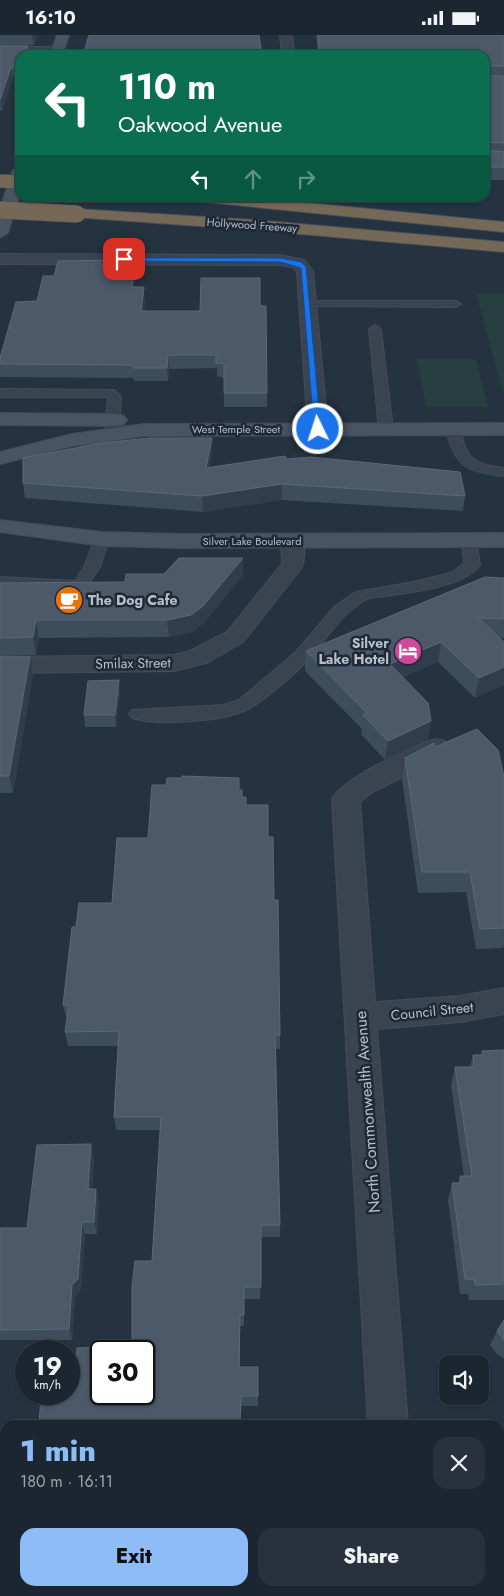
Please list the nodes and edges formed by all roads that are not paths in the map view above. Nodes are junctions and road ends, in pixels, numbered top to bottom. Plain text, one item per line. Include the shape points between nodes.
1 (63, 35) edge
2 (286, 35) edge
3 (58, 50) edge
4 (288, 50) edge
5 (0, 51) edge
6 (15, 52) edge
7 (0, 181) edge
8 (15, 182) edge
9 (15, 186) edge
10 (246, 202) edge
11 (0, 211) edge
12 (76, 218) junction
13 (0, 220) edge
14 (256, 225) junction
15 (504, 227) edge
16 (0, 233) edge
17 (504, 247) edge
18 (0, 259) edge
19 (504, 259) edge
20 (308, 304) junction
21 (455, 304) dead end
22 (375, 329) dead end
23 (0, 393) edge
24 (0, 419) edge
25 (113, 426) junction
26 (318, 429) junction
27 (386, 429) junction
28 (453, 429) junction
29 (504, 429) edge
30 (0, 457) edge
31 (504, 472) edge
32 (0, 526) edge
33 (102, 539) junction
34 (469, 539) junction
35 (504, 540) edge
36 (292, 541) junction
37 (0, 582) edge
38 (0, 665) edge
39 (138, 714) dead end
40 (453, 739) edge
41 (504, 1001) edge
42 (360, 1017) junction
43 (388, 1420) edge

1 - 3 main road
2 - 4 street
5 - 6 street
7 - 8 highway, bridge
9 - 16 main road
10 - 15 highway, Hollywood Freeway
11 - 12 highway, bridge
12 - 13 highway
12 - 14 highway, Hollywood Freeway
14 - 17 highway, Hollywood Freeway
14 - 19 highway
18 - 20 street via 280,260 298,263 305,271
20 - 21 lane
20 - 26 street
22 - 27 lane
23 - 25 lane via 109,393 115,397
24 - 25 main road
25 - 26 main road, West Temple Street
25 - 30 main road, West Temple Street
26 - 27 main road, West Temple Street
27 - 28 main road, West Temple Street
28 - 29 main road, West Temple Street
28 - 31 lane via 460,455 472,466 484,471
32 - 33 main road, Silver Lake Boulevard
33 - 36 main road, Silver Lake Boulevard
33 - 37 lane via 92,567 80,586
34 - 35 main road, Silver Lake Boulevard
34 - 36 main road, Silver Lake Boulevard
34 - 39 lane via 472,565 458,575 420,586 362,595 341,610 302,656 245,704 225,711
36 - 38 street, Smilax Street via 293,564 235,637 198,657 173,663
40 - 42 street, North Commonwealth Avenue via 361,786 346,799
41 - 42 street, Council Street via 460,1009
42 - 43 street, North Commonwealth Avenue

